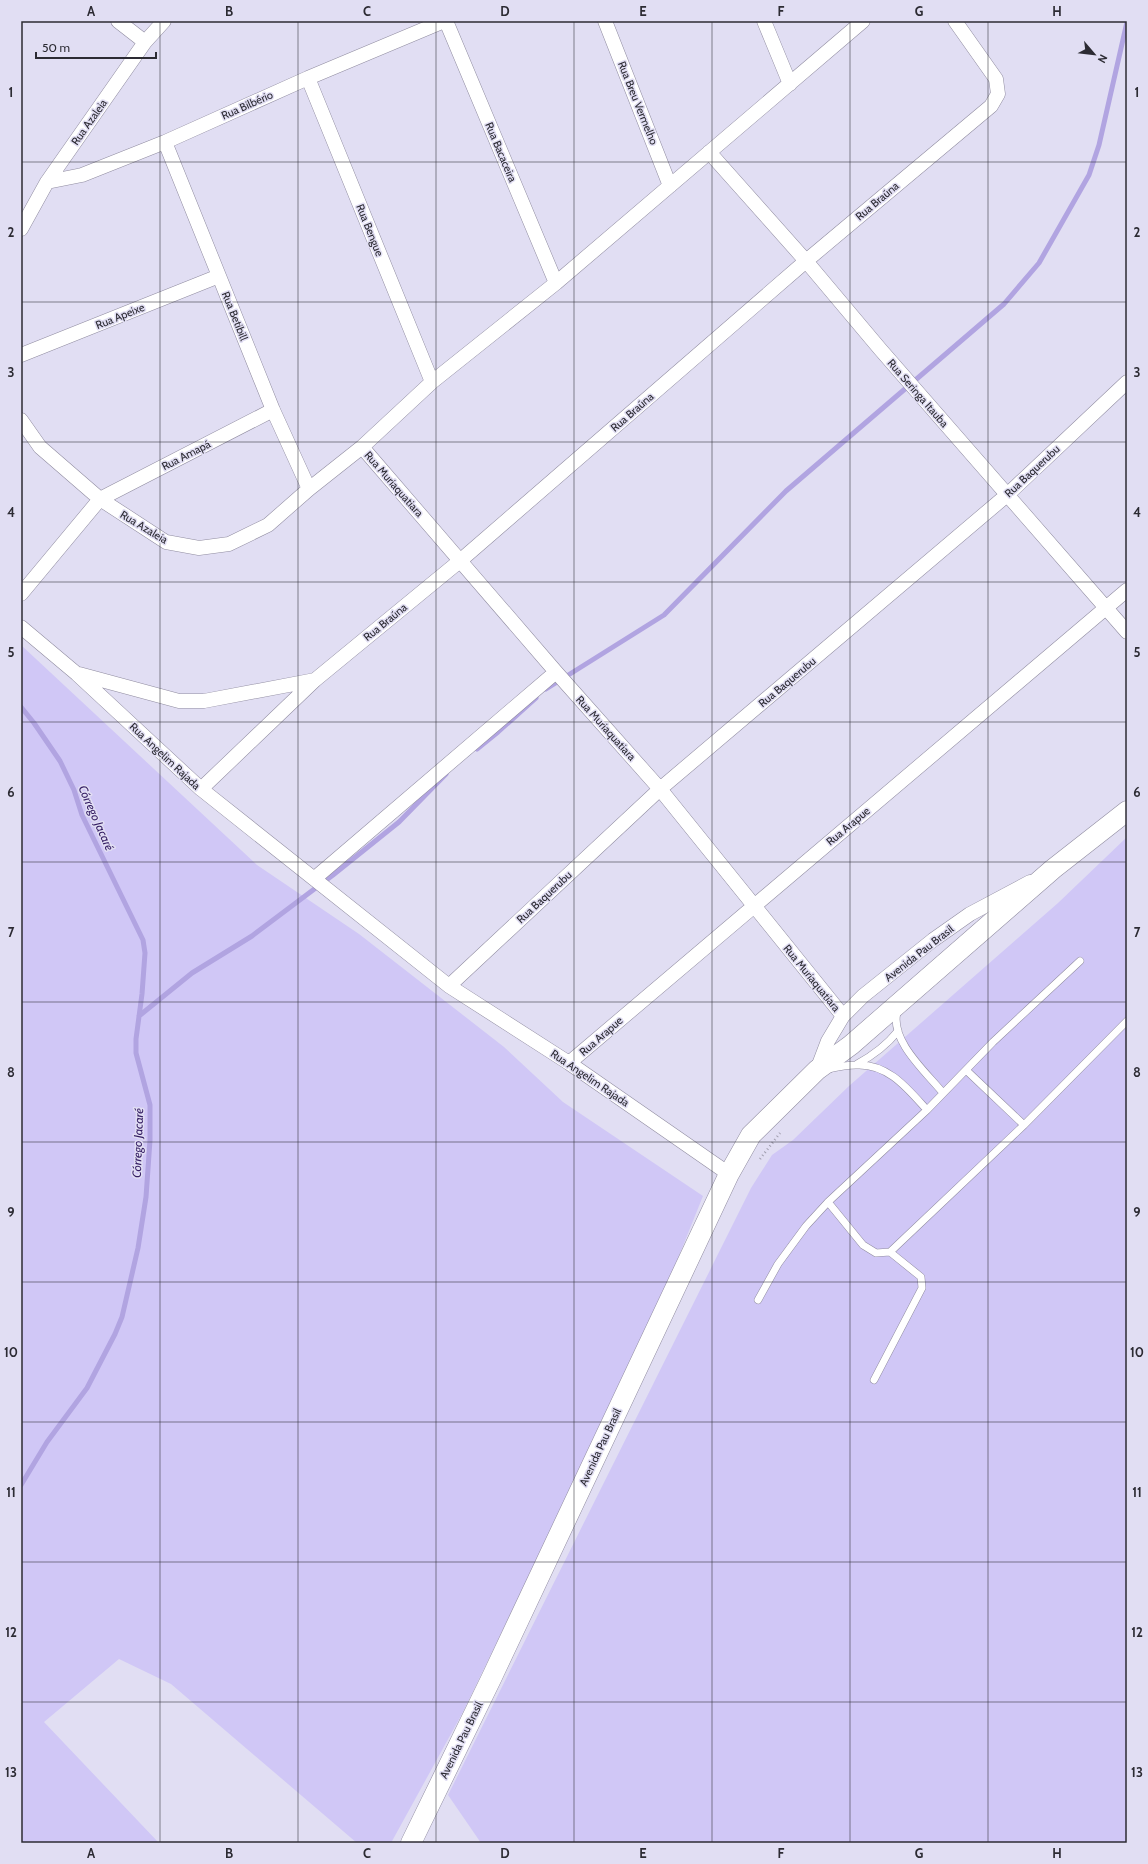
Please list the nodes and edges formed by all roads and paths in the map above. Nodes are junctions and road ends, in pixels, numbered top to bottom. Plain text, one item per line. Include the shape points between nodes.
1 (118, 21) edge
2 (164, 21) edge
3 (445, 21) edge
4 (605, 21) edge
5 (764, 21) edge
6 (863, 21) edge
7 (955, 21) edge
8 (145, 42) junction
9 (308, 78) junction
10 (790, 84) junction
11 (165, 142) junction
12 (709, 152) junction
13 (47, 182) junction
14 (670, 186) junction
15 (21, 229) edge
16 (806, 261) junction
17 (219, 276) junction
18 (556, 283) junction
19 (21, 355) edge
20 (432, 382) junction
21 (1127, 382) edge
22 (273, 410) junction
23 (21, 420) edge
24 (362, 447) junction
25 (309, 489) junction
26 (1007, 495) junction
27 (100, 499) junction
28 (461, 560) junction
29 (1127, 590) edge
30 (21, 594) edge
31 (1106, 608) junction
32 (21, 627) edge
33 (1127, 632) edge
34 (77, 674) junction
35 (557, 674) junction
36 (315, 680) junction
37 (201, 789) junction
38 (660, 789) junction
39 (1127, 810) edge
40 (1053, 869) junction
41 (321, 883) junction
42 (754, 905) junction
43 (1080, 961) dead end
44 (449, 986) junction
45 (899, 1002) junction
46 (843, 1016) junction
47 (1127, 1021) edge
48 (898, 1031) junction
49 (569, 1063) junction
50 (857, 1064) junction
51 (817, 1070) junction
52 (966, 1070) junction
53 (943, 1093) junction
54 (927, 1110) junction
55 (1024, 1125) junction
56 (781, 1132) dead end
57 (757, 1163) dead end
58 (729, 1174) junction
59 (828, 1202) junction
60 (890, 1252) junction
61 (758, 1300) dead end
62 (874, 1380) dead end
63 (411, 1843) edge

1 - 8 street
2 - 8 street, Rua Azaleia
3 - 9 street, Rua Bilbério
3 - 18 street, Rua Bacaceira
4 - 14 street, Rua Breu Vermelho
5 - 10 street
6 - 10 street, Rua Azaleia
7 - 16 street, Rua Braúna via 996,79 998,94 991,106
8 - 13 street, Rua Azaleia
9 - 11 street, Rua Bilbério
9 - 20 street, Rua Bengue
10 - 12 street, Rua Azaleia
11 - 13 street, Rua Bilbério via 82,175
11 - 17 street, Rua Betibill
12 - 14 street, Rua Azaleia
12 - 16 street, Rua Seringa Itauba
13 - 15 street, Rua Azaleia
14 - 18 street, Rua Azaleia
16 - 26 street, Rua Seringa Itauba
16 - 28 street, Rua Braúna
17 - 19 street, Rua Apeixe
17 - 22 street, Rua Betibill
18 - 20 street, Rua Azaleia
20 - 24 street, Rua Azaleia
21 - 26 street, Rua Baquerubu
22 - 25 street, Rua Betibill
22 - 27 street, Rua Amapá
23 - 27 street, Rua Azaleia via 40,447
24 - 25 street, Rua Azaleia
24 - 28 street, Rua Muriaquatiara
25 - 27 street, Rua Azaleia via 268,525 229,544 199,548 166,542
26 - 31 street, Rua Seringa Itauba
26 - 38 street, Rua Baquerubu
27 - 30 street
28 - 35 street, Rua Muriaquatiara
28 - 36 street, Rua Braúna
29 - 31 street, Rua Arapue
31 - 33 street, Rua Seringa Itauba
31 - 42 street, Rua Arapue
32 - 34 street, Rua Angelim Rajada
34 - 36 street via 179,701 204,701
34 - 37 street, Rua Angelim Rajada
35 - 38 street, Rua Muriaquatiara
35 - 41 street
36 - 37 street, Rua Braúna
37 - 41 street, Rua Angelim Rajada
38 - 42 street, Rua Muriaquatiara
38 - 44 street, Rua Baquerubu
39 - 40 main road, Avenida Pau Brasil
40 - 45 main road, Avenida Pau Brasil
40 - 46 street, Avenida Pau Brasil via 964,918 933,940
41 - 44 street, Rua Angelim Rajada
42 - 46 street, Rua Muriaquatiara
42 - 49 street, Rua Arapue
43 - 52 lane
44 - 49 street, Rua Angelim Rajada
45 - 48 lane via 894,1021
45 - 51 main road, Avenida Pau Brasil via 852,1045
46 - 51 street, Avenida Pau Brasil via 828,1041
47 - 55 lane
48 - 50 lane via 875,1055
48 - 53 lane via 901,1042
49 - 58 street, Rua Angelim Rajada
50 - 51 lane
50 - 54 lane via 882,1069 903,1084
51 - 58 main road, Avenida Pau Brasil via 751,1135
52 - 53 lane
52 - 55 lane
53 - 54 lane
54 - 59 lane
55 - 60 lane
56 - 57 path
58 - 63 main road, Avenida Pau Brasil
59 - 60 lane via 863,1245 876,1253
59 - 61 lane via 806,1226 778,1264
60 - 62 lane via 921,1277 922,1288

